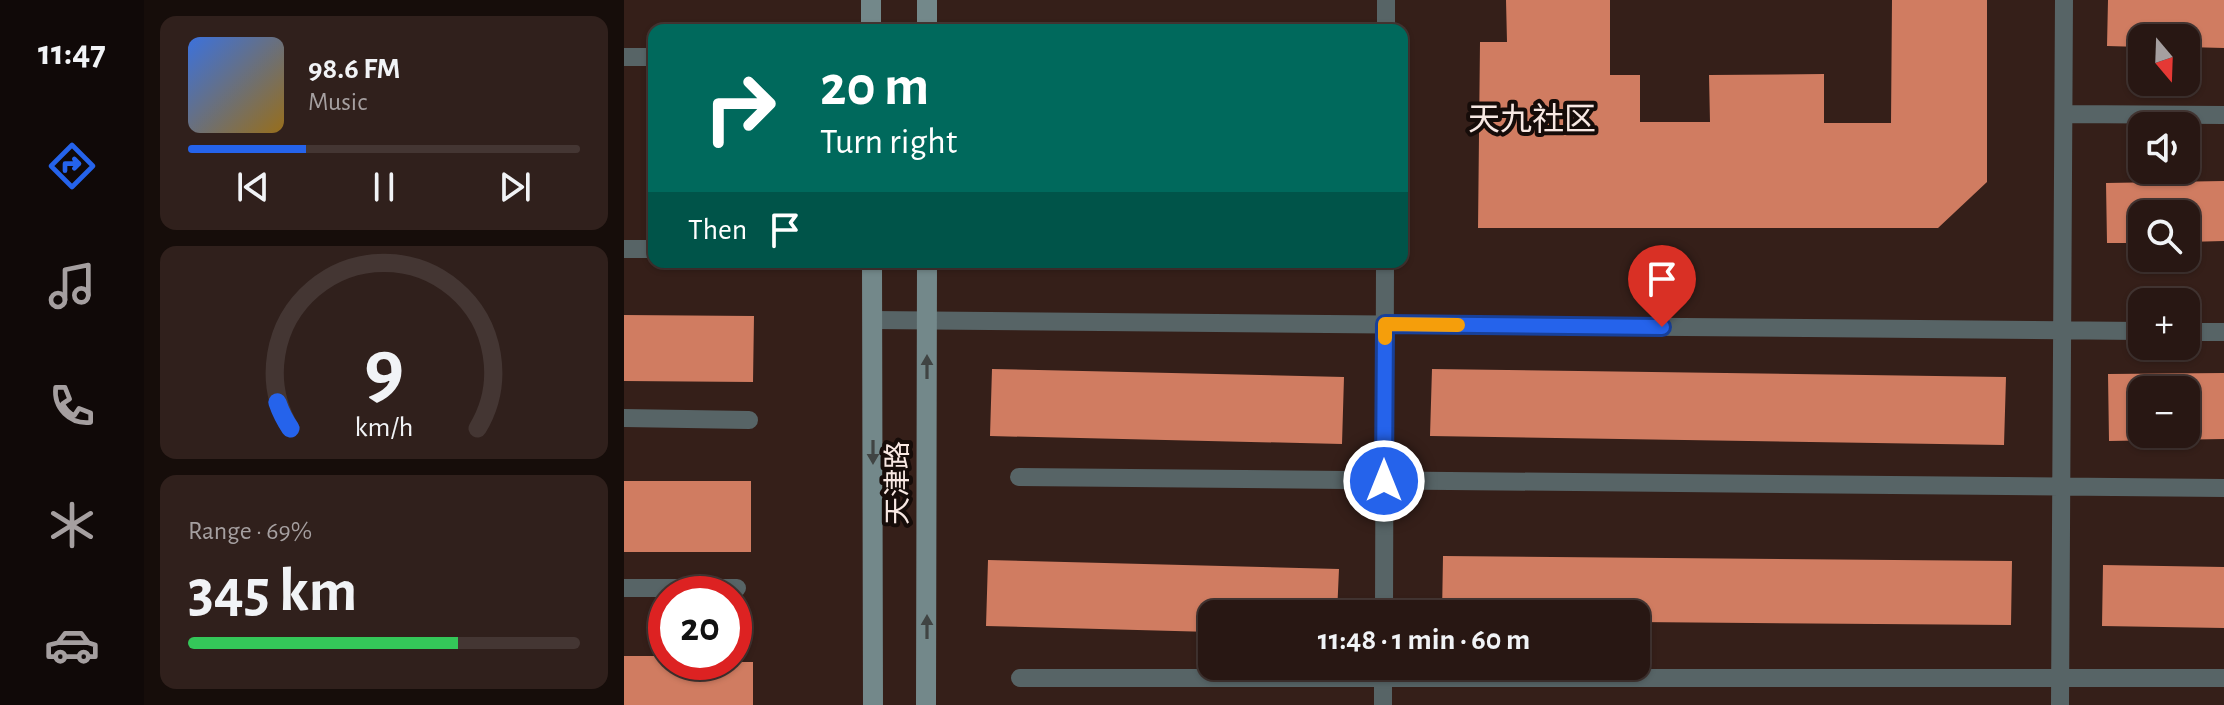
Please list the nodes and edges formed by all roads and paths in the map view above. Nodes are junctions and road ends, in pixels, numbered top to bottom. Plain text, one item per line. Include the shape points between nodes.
1 (871, 0) edge
2 (927, 0) edge
3 (1386, 0) edge
4 (2064, 0) edge
5 (871, 24) edge
6 (927, 24) edge
7 (1386, 24) edge
8 (624, 57) edge
9 (648, 57) edge
10 (2064, 114) junction
11 (2224, 115) edge
12 (624, 249) edge
13 (648, 249) edge
14 (872, 268) edge
15 (927, 268) edge
16 (1385, 268) edge
17 (928, 319) junction
18 (872, 320) junction
19 (1385, 324) junction
20 (2062, 331) junction
21 (2128, 331) edge
22 (2200, 332) edge
23 (2224, 332) edge
24 (624, 418) edge
25 (749, 420) dead end
26 (1019, 477) dead end
27 (1384, 481) junction
28 (2061, 487) junction
29 (2224, 488) edge
30 (624, 588) edge
31 (648, 588) edge
32 (1384, 600) edge
33 (1650, 674) edge
34 (1198, 675) edge
35 (1020, 678) dead end
36 (2060, 678) junction
37 (2224, 678) edge
38 (1383, 680) edge
39 (873, 705) edge
40 (926, 705) edge
41 (1383, 705) edge
42 (2060, 705) edge

1 - 5 main road
2 - 6 main road
3 - 7 lane
4 - 10 lane
8 - 9 lane
10 - 11 lane
10 - 20 lane
12 - 13 lane
14 - 18 main road, 天津路
15 - 17 main road, 天津路
16 - 19 lane
17 - 18 lane
17 - 19 lane
40 -> 17 main road, 天津路
18 -> 39 main road, 天津路
19 - 20 lane
19 - 27 lane
20 - 21 lane
20 - 28 lane
22 - 23 lane
24 - 25 lane
26 - 27 lane
27 - 28 lane
27 - 32 lane
28 - 29 lane
28 - 36 lane
30 - 31 lane
33 - 36 lane
34 - 35 lane
36 - 37 lane
36 - 42 lane
38 - 41 lane

